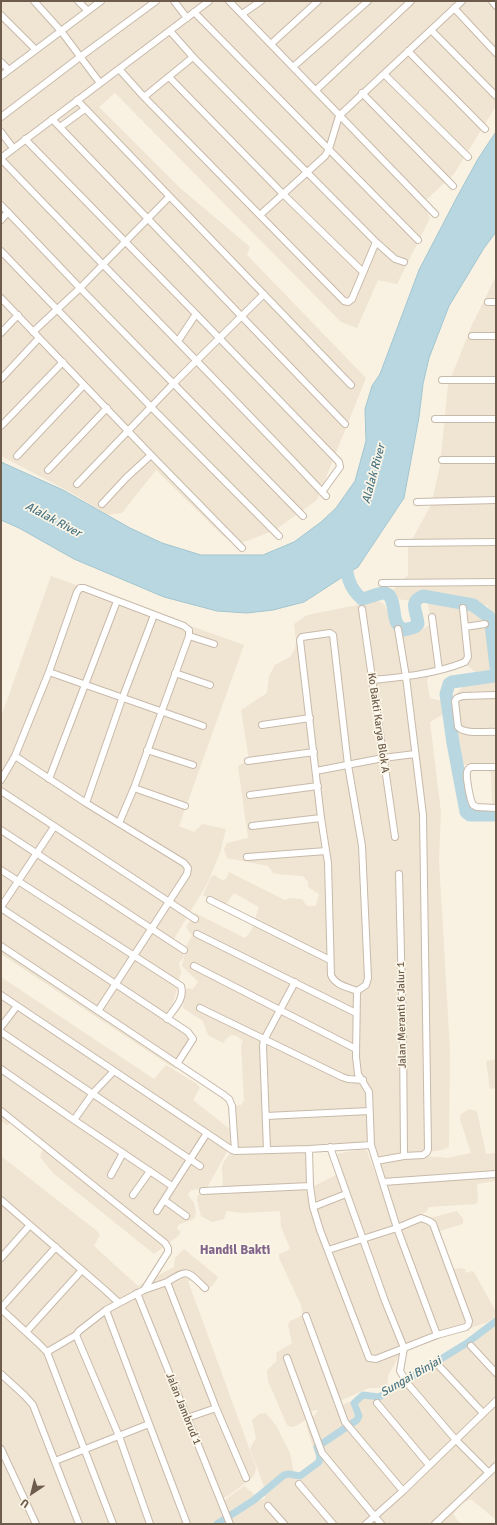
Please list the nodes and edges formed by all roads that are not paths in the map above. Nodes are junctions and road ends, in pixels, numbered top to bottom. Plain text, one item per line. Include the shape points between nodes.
1 (34, 1) edge
2 (78, 1) edge
3 (101, 1) edge
4 (156, 1) edge
5 (174, 1) edge
6 (209, 1) edge
7 (228, 1) edge
8 (261, 1) edge
9 (318, 1) edge
10 (368, 1) edge
11 (411, 1) edge
12 (462, 1) edge
13 (492, 1) edge
14 (496, 6) edge
15 (454, 8) junction
16 (88, 11) junction
17 (194, 12) junction
18 (242, 14) junction
19 (1, 15) edge
20 (187, 18) junction
21 (431, 30) junction
22 (61, 31) junction
23 (170, 31) junction
24 (271, 44) junction
25 (36, 50) junction
26 (408, 51) junction
27 (496, 53) edge
28 (80, 57) junction
29 (193, 57) junction
30 (1, 62) edge
31 (293, 67) junction
32 (119, 69) junction
33 (9, 70) junction
34 (384, 74) junction
35 (1, 76) edge
36 (169, 77) junction
37 (100, 83) junction
38 (316, 90) junction
39 (362, 94) junction
40 (496, 96) edge
41 (144, 97) junction
42 (77, 100) junction
43 (85, 109) junction
44 (339, 116) junction
45 (1, 118) edge
46 (52, 119) junction
47 (60, 126) junction
48 (485, 129) dead end
49 (1, 132) edge
50 (25, 139) junction
51 (12, 148) junction
52 (328, 149) junction
53 (468, 157) dead end
54 (1, 158) edge
55 (308, 172) junction
56 (453, 186) dead end
57 (283, 194) junction
58 (169, 197) junction
59 (1, 205) edge
60 (8, 212) junction
61 (435, 214) dead end
62 (260, 215) junction
63 (148, 219) junction
64 (1, 220) edge
65 (418, 240) dead end
66 (125, 242) junction
67 (376, 242) junction
68 (1, 252) edge
69 (404, 262) dead end
70 (102, 265) junction
71 (363, 272) junction
72 (80, 288) junction
73 (264, 294) junction
74 (1, 298) edge
75 (488, 302) dead end
76 (496, 302) edge
77 (57, 310) junction
78 (18, 314) junction
79 (196, 314) junction
80 (243, 316) junction
81 (33, 332) junction
82 (1, 333) edge
83 (472, 336) dead end
84 (496, 336) edge
85 (39, 338) junction
86 (220, 338) junction
87 (178, 341) junction
88 (197, 361) junction
89 (62, 362) junction
90 (1, 379) edge
91 (442, 380) dead end
92 (496, 380) edge
93 (174, 383) junction
94 (84, 384) junction
95 (351, 385) dead end
96 (151, 407) junction
97 (107, 408) junction
98 (435, 419) dead end
99 (496, 419) edge
100 (345, 424) dead end
101 (1, 426) edge
102 (128, 431) junction
103 (151, 455) junction
104 (16, 456) dead end
105 (442, 460) dead end
106 (496, 460) edge
107 (48, 470) dead end
108 (77, 484) dead end
109 (496, 500) edge
110 (417, 502) dead end
111 (102, 504) dead end
112 (303, 516) dead end
113 (279, 536) dead end
114 (496, 542) edge
115 (398, 543) dead end
116 (242, 548) dead end
117 (496, 582) edge
118 (382, 583) dead end
119 (117, 600) junction
120 (463, 608) dead end
121 (362, 609) dead end
122 (154, 615) junction
123 (432, 617) dead end
124 (485, 624) dead end
125 (465, 627) junction
126 (398, 629) dead end
127 (189, 636) junction
128 (214, 644) dead end
129 (439, 670) junction
130 (49, 672) junction
131 (175, 673) junction
132 (406, 677) junction
133 (372, 680) junction
134 (210, 685) dead end
135 (85, 686) junction
136 (496, 695) edge
137 (122, 699) junction
138 (160, 712) junction
139 (310, 718) junction
140 (262, 724) dead end
141 (203, 726) dead end
142 (496, 732) edge
143 (147, 750) junction
144 (314, 752) junction
145 (415, 754) junction
146 (15, 756) junction
147 (383, 758) junction
148 (248, 761) dead end
149 (348, 765) junction
150 (192, 766) dead end
151 (496, 766) edge
152 (316, 771) junction
153 (49, 779) junction
154 (1, 780) edge
155 (318, 786) junction
156 (134, 788) junction
157 (1, 791) edge
158 (250, 795) dead end
159 (86, 803) junction
160 (185, 806) dead end
161 (496, 808) edge
162 (321, 818) junction
163 (119, 823) junction
164 (54, 826) junction
165 (252, 826) dead end
166 (1, 830) edge
167 (394, 837) dead end
168 (326, 851) junction
169 (36, 854) junction
170 (247, 857) dead end
171 (1, 870) edge
172 (399, 874) dead end
173 (18, 881) junction
174 (210, 900) dead end
175 (169, 902) junction
176 (1, 907) edge
177 (194, 919) dead end
178 (151, 929) junction
179 (197, 934) dead end
180 (1, 946) edge
181 (184, 950) dead end
182 (134, 956) junction
183 (330, 960) junction
184 (194, 966) dead end
185 (295, 982) junction
186 (116, 984) junction
187 (356, 991) junction
188 (1, 995) edge
189 (17, 1006) junction
190 (200, 1008) dead end
191 (98, 1011) junction
192 (279, 1011) junction
193 (356, 1013) junction
194 (167, 1019) junction
195 (1, 1027) edge
196 (1, 1032) edge
197 (264, 1040) junction
198 (356, 1049) junction
199 (177, 1064) junction
200 (1, 1068) edge
201 (114, 1071) junction
202 (363, 1080) junction
203 (93, 1093) junction
204 (1, 1111) edge
205 (369, 1111) junction
206 (266, 1116) junction
207 (74, 1120) junction
208 (207, 1133) junction
209 (371, 1145) junction
210 (330, 1147) junction
211 (309, 1149) junction
212 (267, 1150) junction
213 (235, 1151) junction
214 (123, 1153) junction
215 (404, 1156) junction
216 (190, 1159) junction
217 (376, 1161) junction
218 (200, 1166) dead end
219 (150, 1171) junction
220 (110, 1174) dead end
221 (496, 1174) edge
222 (383, 1182) junction
223 (172, 1186) junction
224 (310, 1186) junction
225 (203, 1191) dead end
226 (346, 1194) junction
227 (133, 1195) dead end
228 (164, 1200) junction
229 (2, 1203) edge
230 (313, 1207) junction
231 (157, 1211) dead end
232 (186, 1216) dead end
233 (30, 1225) junction
234 (397, 1228) junction
235 (364, 1239) junction
236 (56, 1247) junction
237 (328, 1250) junction
238 (1, 1258) edge
239 (82, 1270) junction
240 (166, 1282) junction
241 (205, 1288) dead end
242 (144, 1290) junction
243 (137, 1294) junction
244 (119, 1303) junction
245 (1, 1308) edge
246 (106, 1310) junction
247 (306, 1316) dead end
248 (26, 1332) junction
249 (76, 1335) junction
250 (438, 1335) junction
251 (471, 1346) dead end
252 (404, 1348) junction
253 (47, 1352) junction
254 (288, 1358) dead end
255 (440, 1367) dead end
256 (496, 1373) edge
257 (1, 1374) edge
258 (496, 1402) edge
259 (377, 1404) dead end
260 (216, 1408) junction
261 (483, 1413) junction
262 (187, 1418) junction
263 (149, 1424) junction
264 (119, 1436) junction
265 (455, 1439) junction
266 (85, 1448) junction
267 (1, 1449) edge
268 (55, 1461) junction
269 (428, 1465) junction
270 (496, 1466) edge
271 (489, 1473) junction
272 (246, 1478) dead end
273 (299, 1484) dead end
274 (403, 1491) junction
275 (268, 1506) dead end
276 (374, 1517) junction
277 (36, 1524) edge
278 (79, 1524) edge
279 (113, 1524) edge
280 (150, 1524) edge
281 (187, 1524) edge
282 (230, 1524) edge
283 (284, 1524) edge
284 (333, 1524) edge
285 (366, 1524) edge
286 (381, 1524) edge
287 (435, 1524) edge

1 - 22 street
2 - 16 street
3 - 16 street
4 - 28 street
5 - 20 street
6 - 17 street
7 - 18 street
8 - 18 street
9 - 24 street
10 - 31 street
11 - 38 street
12 - 15 street
13 - 14 street
15 - 21 street
15 - 27 street
16 - 22 street
17 - 20 street
17 - 52 street
18 - 24 street
19 - 25 street
20 - 23 street
21 - 26 street
21 - 40 street
22 - 25 street
22 - 28 street
23 - 29 street
23 - 32 street
24 - 31 street
25 - 33 street
26 - 34 street
26 - 48 street
28 - 37 street
28 - 45 street
29 - 36 street
29 - 55 street
30 - 33 street
31 - 38 street
32 - 37 street
32 - 41 street
33 - 35 street
34 - 39 street
34 - 53 street
36 - 41 street
36 - 57 street
37 - 42 street
38 - 44 street
39 - 44 street
39 - 56 street
41 - 62 street
42 - 43 street
42 - 46 street
43 - 47 street
43 - 58 street
44 - 52 street
44 - 61 street
46 - 47 street
46 - 50 street
47 - 63 street
49 - 51 street
50 - 51 street
50 - 66 street
51 - 54 street
52 - 55 street via 325,156
52 - 65 street
54 - 70 street
55 - 57 street
55 - 67 street
57 - 62 street
57 - 71 street
58 - 63 street
58 - 73 street
59 - 60 street
60 - 64 street
60 - 72 street
62 - 71 street via 344,300 348,302 352,299
63 - 66 street
63 - 80 street
66 - 70 street
66 - 79 street
67 - 69 street via 395,259
67 - 71 street
68 - 77 street
70 - 72 street
70 - 87 street
72 - 77 street
72 - 93 street
73 - 80 street
73 - 95 street
74 - 78 street
75 - 76 street
77 - 81 street
77 - 96 street
78 - 81 street
78 - 82 street
79 - 86 street
79 - 87 street
80 - 86 street
80 - 100 street
81 - 85 street
83 - 84 street
85 - 89 street
85 - 90 street
86 - 88 street
86 - 88 street via 340,464 324,494
87 - 88 street
88 - 93 street
89 - 94 street
89 - 101 street
91 - 92 street
93 - 96 street
93 - 112 street
94 - 97 street
94 - 104 street
96 - 102 street
96 - 113 street
97 - 102 street
97 - 107 street
98 - 99 street
102 - 103 street
102 - 108 street
103 - 111 street
103 - 116 street
105 - 106 street
109 - 110 street
114 - 115 street
117 - 118 street
119 - 122 street
119 - 130 street via 84,588 78,589
119 - 135 street
120 - 125 street
121 - 133 street, Ko Bakti Karya Blok A
122 - 127 street via 184,626 189,630
122 - 137 street
123 - 129 street
124 - 125 street
125 - 129 street via 467,660
126 - 132 street
127 - 128 street
127 - 131 street
129 - 132 street
130 - 135 street
130 - 146 street
131 - 134 street
131 - 138 street
132 - 133 street
132 - 145 street
133 - 147 street, Ko Bakti Karya Blok A
135 - 137 street
135 - 153 street
136 - 142 street via 464,696 455,701 460,729
137 - 138 street
137 - 159 street
138 - 141 street
138 - 143 street
139 - 140 street
139 - 144 street
139 - 149 street via 300,639 332,633
143 - 150 street
143 - 156 street
144 - 148 street
144 - 152 street
145 - 147 street
145 - 215 street via 423,815 428,1141 427,1152 423,1155
146 - 153 street
146 - 154 street
147 - 149 street
147 - 167 street, Ko Bakti Karya Blok A
149 - 152 street
149 - 187 street via 362,846 368,978 366,985
151 - 161 street via 471,767 467,773 473,805
152 - 155 street
153 - 159 street
155 - 158 street
155 - 162 street
156 - 160 street
156 - 163 street
157 - 164 street
159 - 163 street
162 - 165 street
162 - 168 street
163 - 175 street via 184,863 188,868 187,874
164 - 169 street
164 - 175 street
166 - 169 street
168 - 170 street
168 - 183 street
169 - 173 street
169 - 178 street
171 - 173 street
172 - 215 street, Jalan Meranti 6 Jalur 1
173 - 176 street
173 - 182 street
174 - 183 street
175 - 177 street
175 - 178 street
176 - 186 street
178 - 181 street
178 - 182 street
179 - 185 street
180 - 191 street
182 - 186 street
182 - 194 street via 181,986 181,999
183 - 187 street via 332,978
184 - 192 street
185 - 192 street
185 - 193 street
186 - 191 street
186 - 194 street
187 - 193 street
188 - 189 street
189 - 195 street
189 - 201 street
190 - 197 street
191 - 199 street
192 - 197 street
192 - 198 street
193 - 198 street
194 - 199 street via 188,1032 193,1039
196 - 203 street
197 - 202 street via 342,1077
197 - 206 street
198 - 202 street via 357,1069
199 - 213 street via 231,1102
200 - 207 street
201 - 203 street
201 - 208 street
202 - 205 street via 369,1092
203 - 207 street
203 - 216 street
204 - 242 street via 165,1243 168,1252
205 - 206 street
205 - 209 street
206 - 212 street
207 - 214 street
208 - 213 street
208 - 216 street
209 - 210 street
209 - 217 street
210 - 211 street
210 - 226 street
211 - 212 street
211 - 224 street
212 - 213 street
214 - 219 street
214 - 220 street
215 - 217 street
216 - 218 street
216 - 223 street
217 - 222 street
219 - 223 street
219 - 227 street
221 - 222 street
222 - 234 street
223 - 228 street
224 - 225 street
224 - 230 street
226 - 230 street
226 - 235 street
228 - 231 street
228 - 232 street
229 - 233 street
230 - 237 street
233 - 236 street
233 - 238 street
234 - 235 street
234 - 250 street
234 - 250 street via 421,1218 433,1224 469,1323 466,1327
235 - 237 street
235 - 252 street
236 - 239 street
236 - 245 street
237 - 252 street via 369,1358 376,1359
239 - 244 street
239 - 248 street
240 - 241 street via 183,1272 191,1275
240 - 242 street
240 - 260 street
242 - 243 street
243 - 244 street
243 - 262 street, Jalan Jambrud 1
244 - 246 street
245 - 248 street
246 - 249 street
246 - 263 street
247 - 274 street via 345,1422
248 - 253 street
249 - 253 street
249 - 264 street
250 - 252 street
251 - 256 street
252 - 265 street via 400,1371
253 - 266 street
254 - 276 street via 322,1453
255 - 261 street
257 - 268 street via 33,1404
258 - 261 street
259 - 269 street
260 - 262 street
260 - 272 street
261 - 265 street
262 - 282 street, Jalan Jambrud 1
263 - 264 street
263 - 281 street
264 - 266 street
264 - 280 street
265 - 269 street
265 - 271 street
266 - 268 street
266 - 279 street
267 - 277 street
268 - 278 street
269 - 274 street
270 - 271 street
271 - 287 street
273 - 284 street
274 - 276 street
275 - 283 street
276 - 285 street
276 - 286 street

